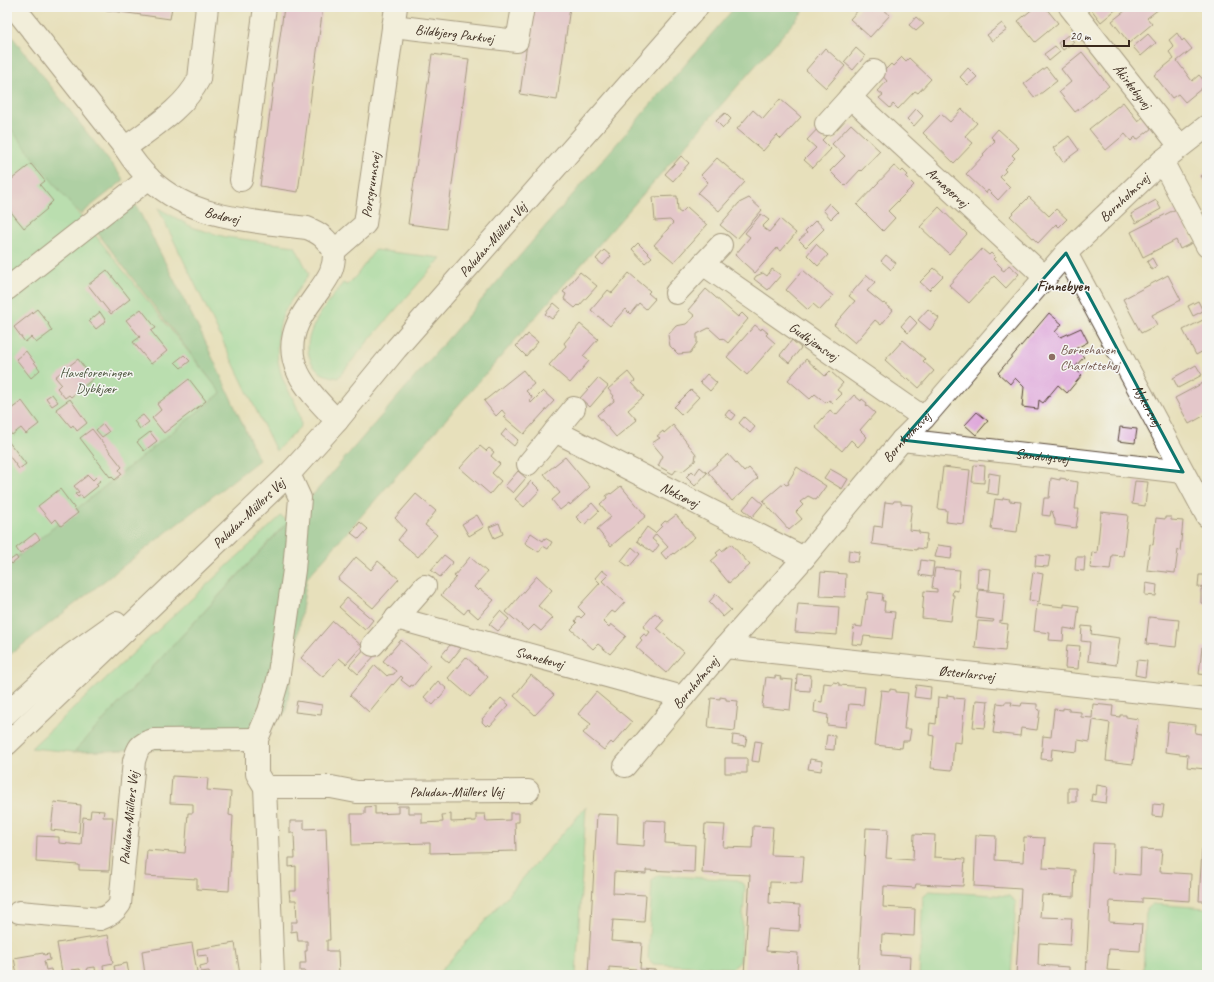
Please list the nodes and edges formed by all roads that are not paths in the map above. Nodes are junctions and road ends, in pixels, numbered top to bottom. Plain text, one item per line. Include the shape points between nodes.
1 (14, 7) edge
2 (207, 7) edge
3 (265, 7) edge
4 (523, 7) edge
5 (697, 7) edge
6 (1070, 7) edge
7 (395, 16) edge
8 (874, 71) dead end
9 (850, 97) junction
10 (826, 124) dead end
11 (1207, 126) edge
12 (1180, 146) junction
13 (125, 148) junction
14 (1162, 161) junction
15 (149, 178) junction
16 (241, 180) dead end
17 (721, 245) dead end
18 (1207, 246) edge
19 (334, 251) junction
20 (1066, 253) junction
21 (703, 264) junction
22 (1046, 278) junction
23 (7, 289) edge
24 (676, 292) dead end
25 (574, 408) dead end
26 (924, 418) junction
27 (337, 421) junction
28 (555, 431) junction
29 (902, 440) junction
30 (528, 464) dead end
31 (1183, 472) junction
32 (289, 474) junction
33 (1207, 516) edge
34 (804, 558) junction
35 (190, 569) junction
36 (425, 586) dead end
37 (396, 618) junction
38 (373, 645) dead end
39 (725, 647) junction
40 (683, 697) junction
41 (1207, 699) edge
42 (7, 713) edge
43 (257, 739) junction
44 (7, 744) edge
45 (625, 766) dead end
46 (265, 786) junction
47 (528, 790) dead end
48 (19, 912) dead end
49 (273, 975) edge

1 - 13 street, Bodøvej
2 - 13 street via 199,79 194,89 178,107
3 - 16 street
4 - 7 street, Bildbjerg Parkvej via 517,41
5 - 27 street, Paludan-Müllers Vej via 402,343
6 - 12 street, Åkirkebyvej
7 - 19 street, Porsgrunnsvej via 365,224
8 - 9 street
9 - 10 street
9 - 22 street, Arnagervej
11 - 12 street, Bornholmsvej
12 - 14 street, Bornholmsvej
13 - 15 street, Bodøvej
14 - 18 street
14 - 20 street, Bornholmsvej
15 - 19 street, Bodøvej via 169,195 201,210 236,219 307,228 324,237
15 - 23 street
17 - 21 street
19 - 27 street via 333,268 298,324 292,344 298,374 309,391
20 - 22 street, Bornholmsvej
20 - 31 street, Nykersvej
21 - 24 street
21 - 26 street, Gudhjemsvej
22 - 26 street, Bornholmsvej
25 - 28 street
26 - 29 street, Bornholmsvej
27 - 32 street, Paludan-Müllers Vej
28 - 30 street
28 - 34 street, Neksøvej
29 - 31 street, Sandvigsvej
29 - 34 street, Bornholmsvej
31 - 33 street, Nykersvej
32 - 35 street, Paludan-Müllers Vej
32 - 43 street, Paludan-Müllers Vej via 300,498 294,570 278,680
34 - 39 street, Bornholmsvej
35 - 42 street, Paludan-Müllers Vej via 71,656
35 - 44 street, Paludan-Müllers Vej
36 - 37 street
37 - 38 street
37 - 40 street, Svanekevej
39 - 40 street, Bornholmsvej
39 - 41 street, Østerlarsvej
40 - 45 street, Bornholmsvej
43 - 46 street, Paludan-Müllers Vej via 256,774
43 - 48 street, Paludan-Müllers Vej via 153,740 140,745 134,761 120,904 117,910 100,919
46 - 47 street, Paludan-Müllers Vej via 331,787 358,792
46 - 49 street, Paludan-Müllers Vej

